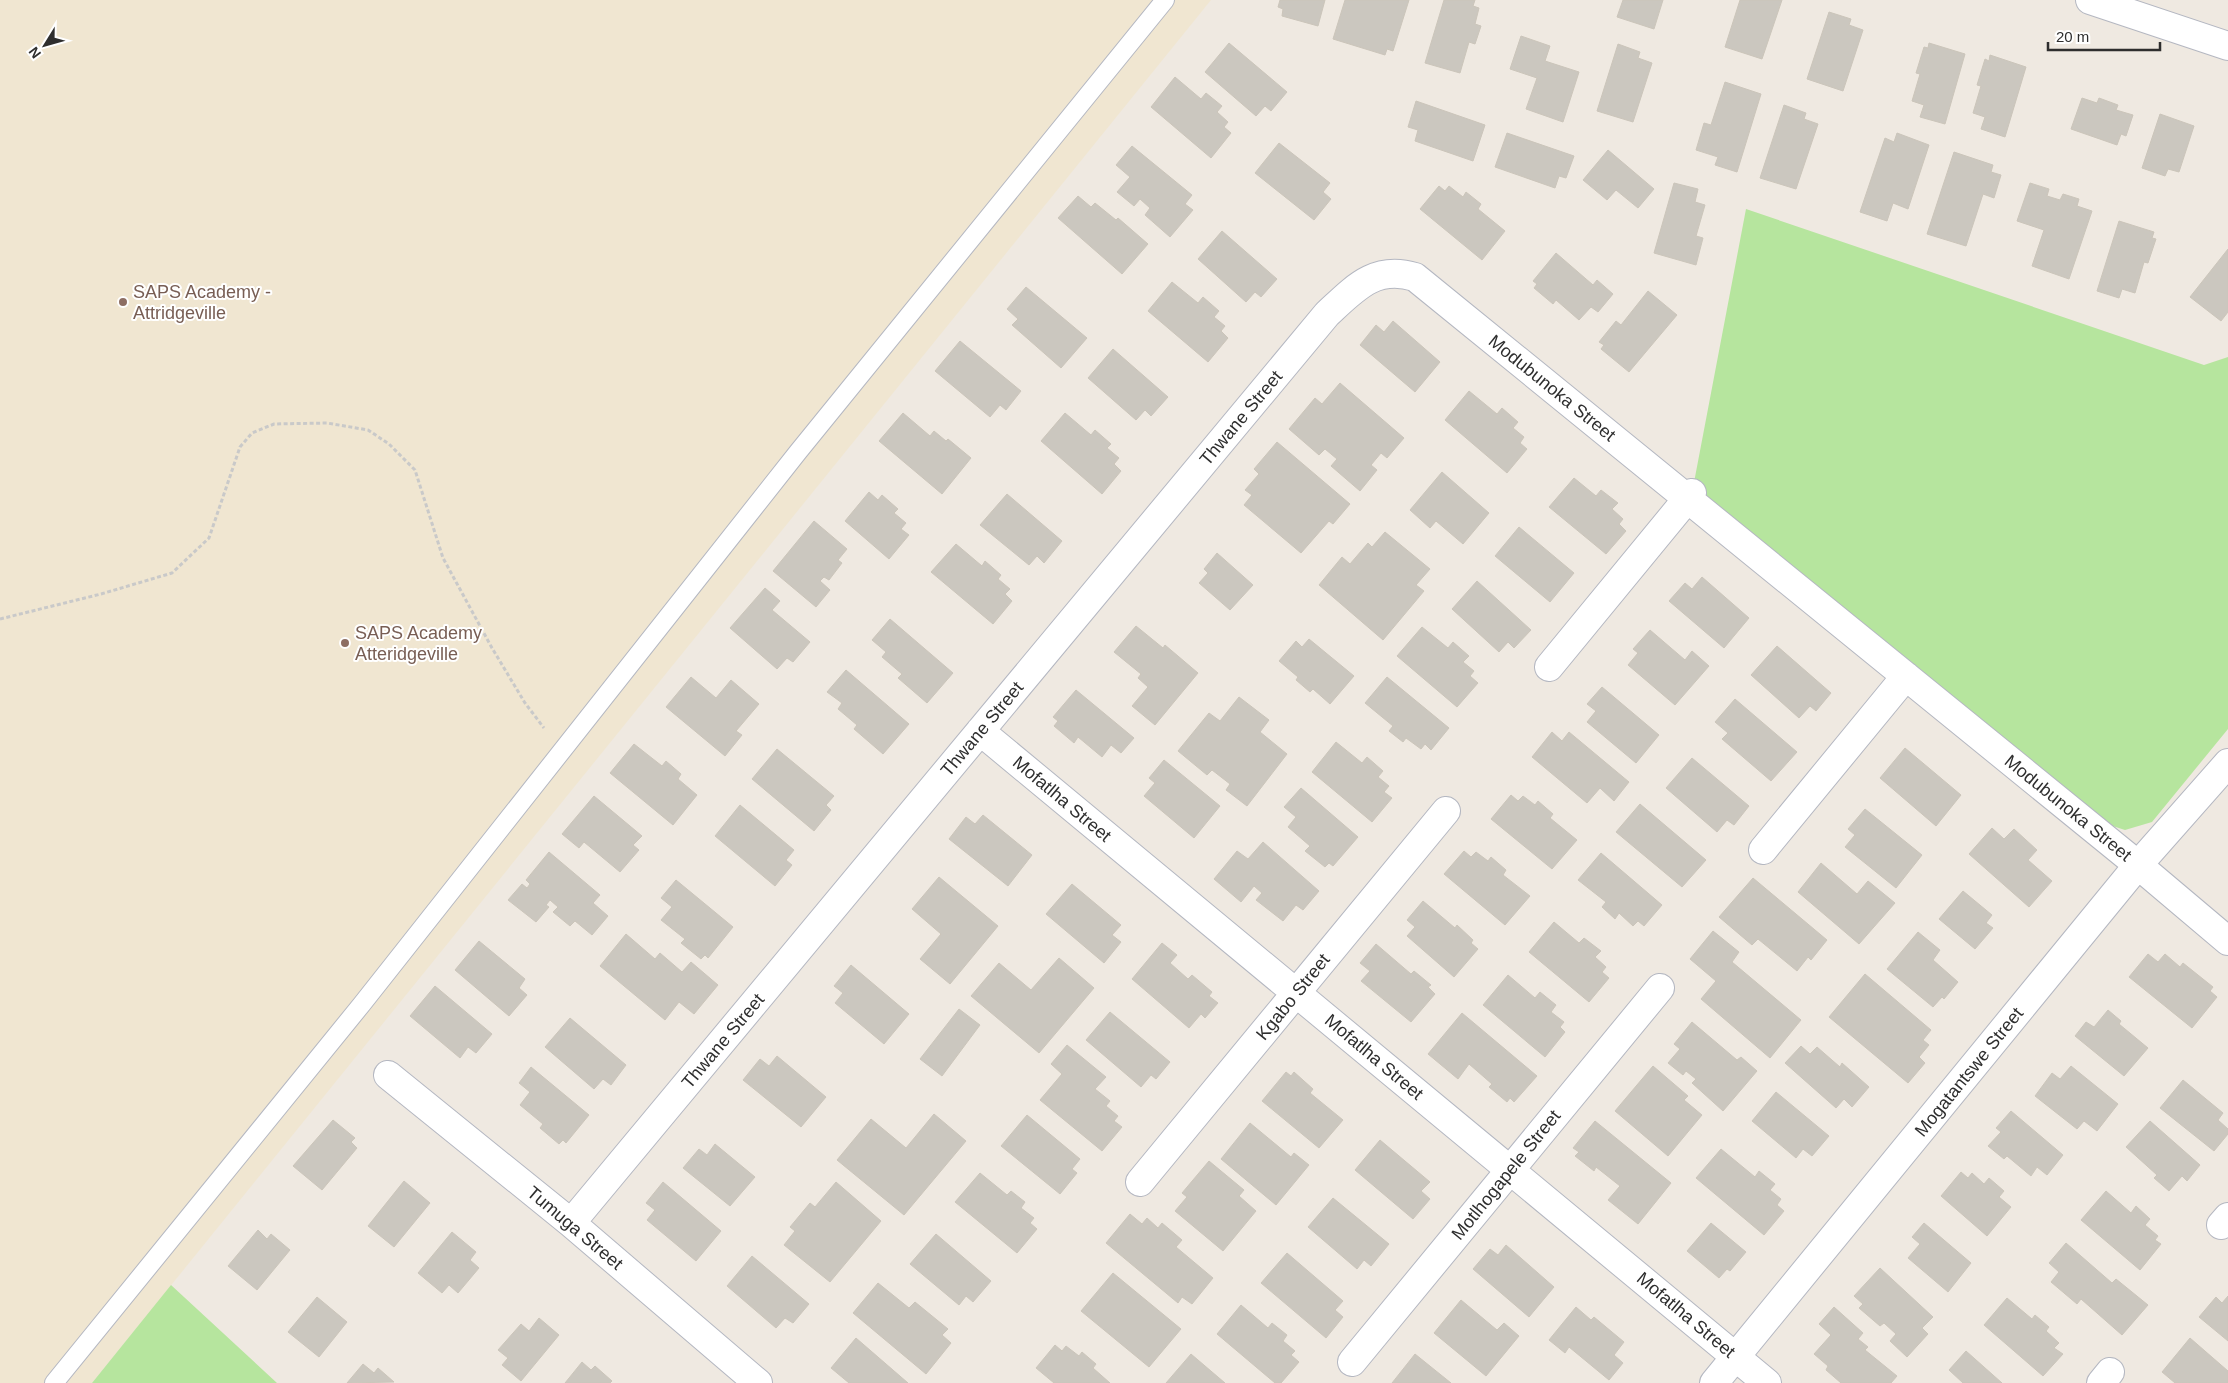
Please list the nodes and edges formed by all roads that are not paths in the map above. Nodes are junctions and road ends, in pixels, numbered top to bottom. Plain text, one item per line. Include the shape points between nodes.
1 (1165, 0) edge
2 (2090, 0) edge
3 (2228, 46) edge
4 (1415, 278) joint
5 (1690, 496) junction
6 (1550, 667) dead end
7 (1906, 676) junction
8 (980, 731) junction
9 (2228, 763) edge
10 (1446, 811) dead end
11 (1763, 850) dead end
12 (2138, 865) junction
13 (2228, 941) edge
14 (1660, 988) dead end
15 (1296, 993) junction
16 (388, 1075) dead end
17 (1510, 1170) junction
18 (1140, 1182) dead end
19 (571, 1223) junction
20 (1736, 1356) junction
21 (1352, 1362) dead end
22 (54, 1383) edge
23 (758, 1383) edge
24 (1714, 1383) edge
25 (1767, 1383) edge

1 - 22 lane via 798,452 362,1004
2 - 3 street
4 - 5 street, Modubunoka Street
4 - 8 street, Thwane Street via 1399,273 1385,274 1364,282 1327,314
5 - 6 street
5 - 7 street, Modubunoka Street
7 - 11 street
7 - 12 street, Modubunoka Street
8 - 15 street, Mofatlha Street
8 - 19 street, Thwane Street
9 - 12 street, Mogatantswe Street
10 - 15 street, Kgabo Street
12 - 13 street, Modubunoka Street
12 - 20 street, Mogatantswe Street
14 - 17 street, Motlhogapele Street
15 - 17 street, Mofatlha Street
15 - 18 street, Kgabo Street
16 - 19 street, Tumuga Street
17 - 20 street, Mofatlha Street
17 - 21 street, Motlhogapele Street
19 - 23 street, Tumuga Street
20 - 24 street, Mogatantswe Street
20 - 25 street, Mofatlha Street

